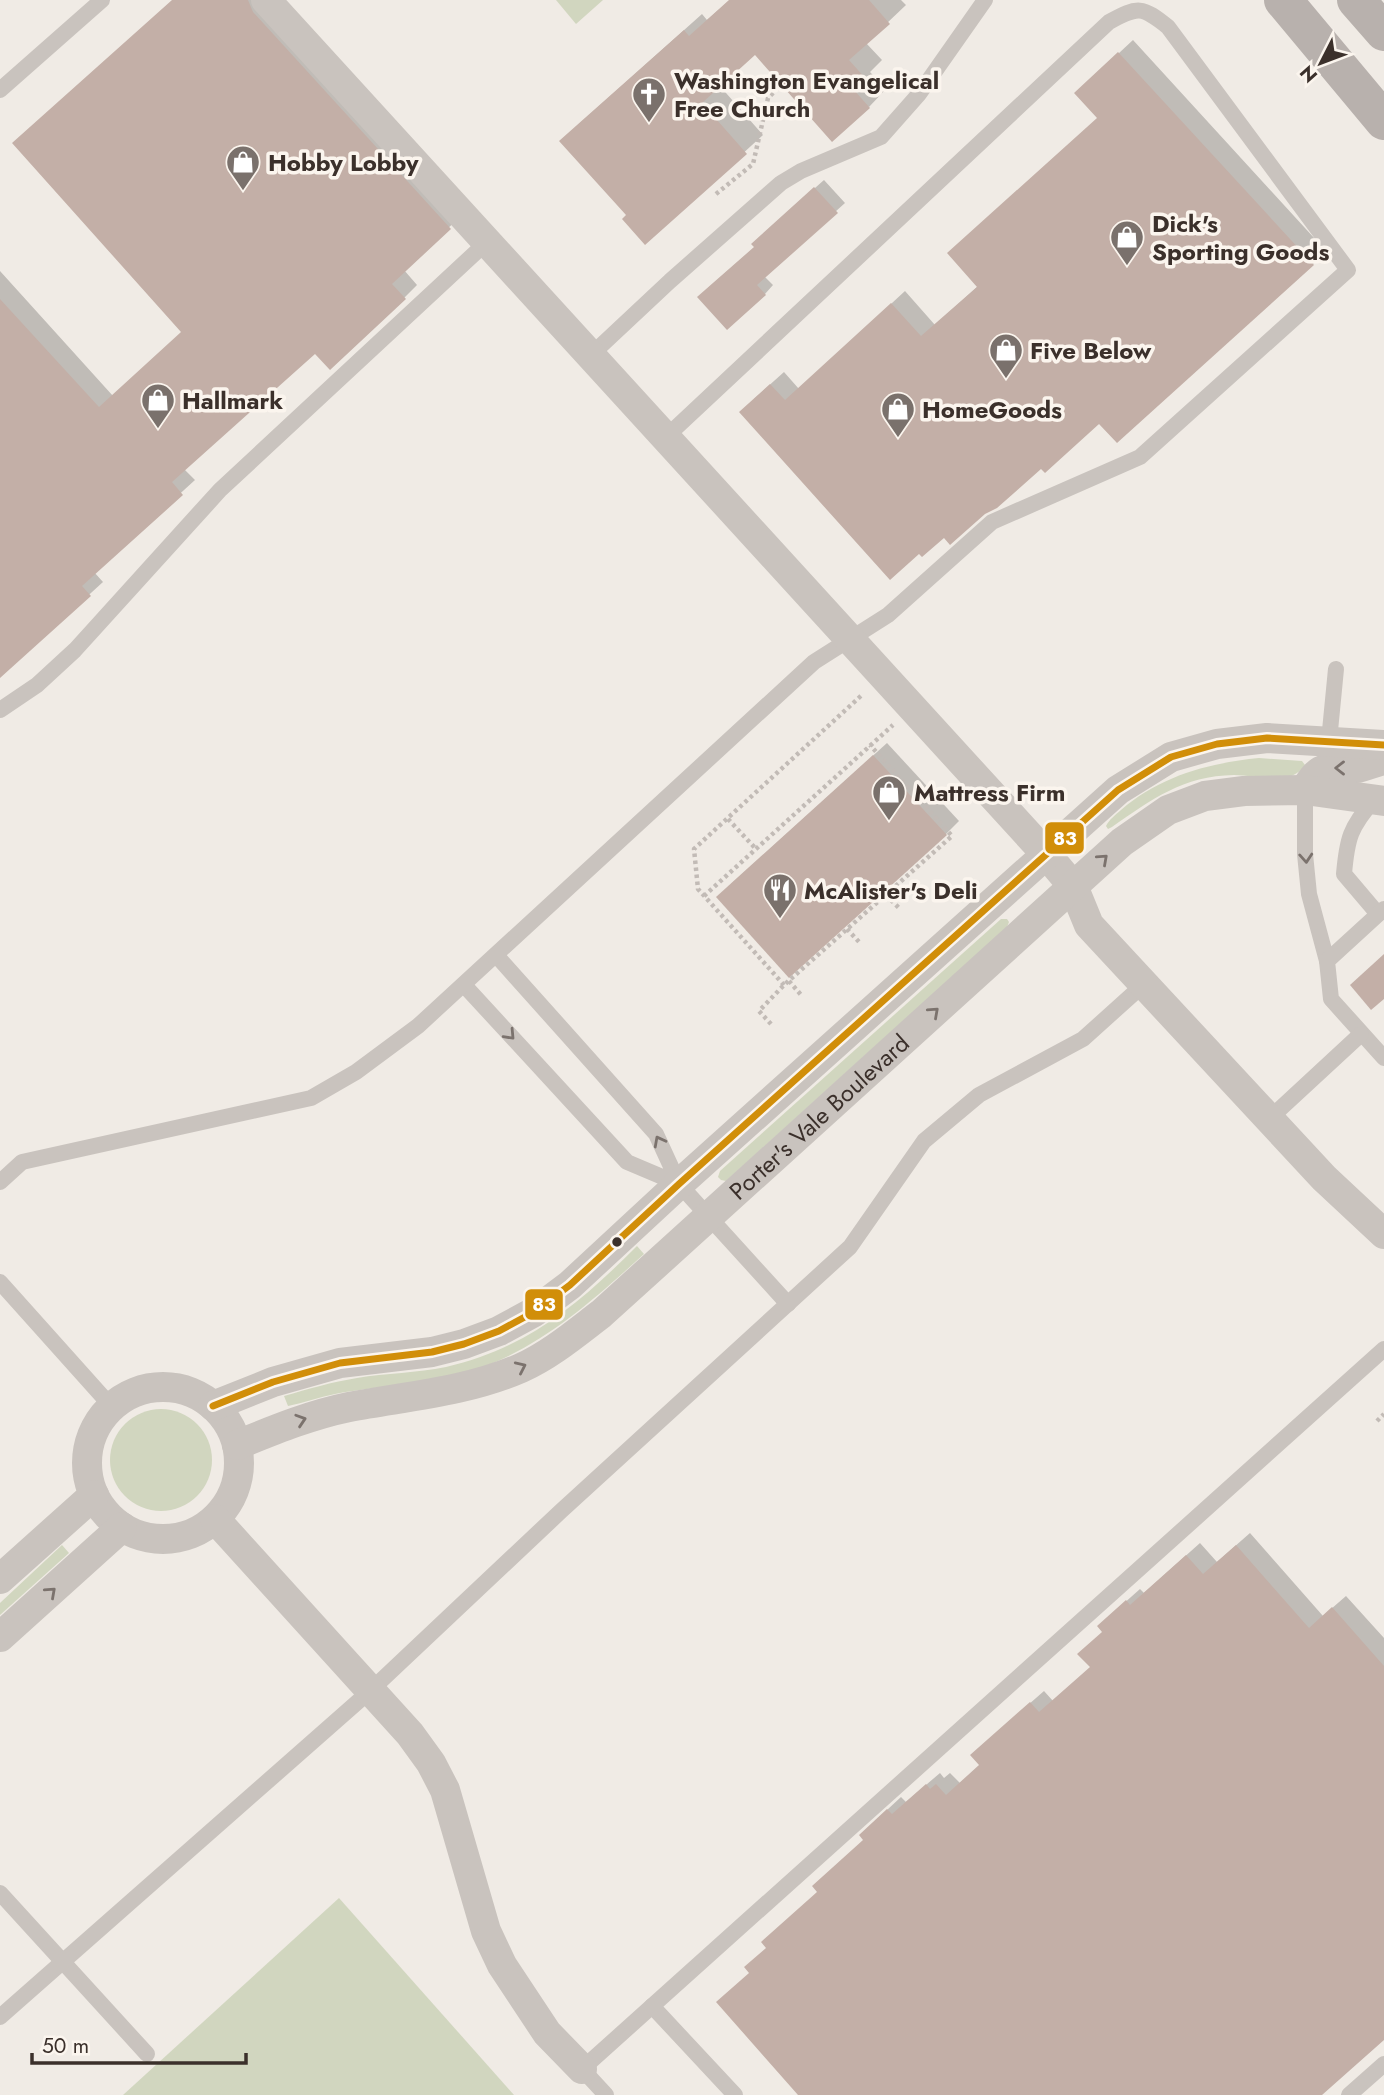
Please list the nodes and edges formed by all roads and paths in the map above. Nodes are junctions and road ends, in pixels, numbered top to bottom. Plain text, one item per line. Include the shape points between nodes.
1 (102, 0) edge
2 (266, 0) edge
3 (1283, 0) edge
4 (1356, 0) edge
5 (976, 3) edge
6 (1384, 32) edge
7 (782, 85) dead end
8 (0, 90) edge
9 (1384, 121) edge
10 (716, 194) dead end
11 (488, 241) junction
12 (591, 355) junction
13 (667, 437) junction
14 (850, 638) junction
15 (1336, 669) dead end
16 (866, 691) dead end
17 (0, 710) edge
18 (895, 723) dead end
19 (1329, 741) junction
20 (1384, 745) edge
21 (870, 746) junction
22 (1384, 760) edge
23 (1305, 790) junction
24 (1379, 800) edge
25 (727, 819) junction
26 (756, 849) junction
27 (1046, 854) junction
28 (1073, 886) junction
29 (704, 895) junction
30 (886, 895) junction
31 (899, 908) dead end
32 (1381, 911) edge
33 (847, 929) junction
34 (860, 943) dead end
35 (496, 955) junction
36 (1327, 961) junction
37 (789, 981) junction
38 (464, 985) junction
39 (784, 985) junction
40 (1143, 985) junction
41 (802, 996) dead end
42 (771, 1024) dead end
43 (1360, 1034) junction
44 (1384, 1058) edge
45 (1269, 1119) junction
46 (0, 1182) edge
47 (679, 1184) junction
48 (709, 1216) junction
49 (1384, 1234) edge
50 (0, 1282) edge
51 (788, 1304) junction
52 (1384, 1349) edge
53 (111, 1406) junction
54 (213, 1406) junction
55 (1384, 1414) edge
56 (1377, 1421) dead end
57 (237, 1445) junction
58 (94, 1495) junction
59 (215, 1519) junction
60 (122, 1527) junction
61 (0, 1579) edge
62 (0, 1637) edge
63 (370, 1691) junction
64 (0, 1893) edge
65 (62, 1962) junction
66 (652, 2006) junction
67 (0, 2017) edge
68 (147, 2054) dead end
69 (1384, 2064) edge
70 (582, 2069) junction
71 (606, 2095) edge
72 (735, 2095) edge
73 (1349, 2095) edge

1 - 8 lane
2 - 11 street
3 - 9 main road
4 - 6 main road
5 - 12 lane via 919,94 881,138 781,183
7 - 10 path via 768,98 753,164
11 - 12 street
11 - 17 lane via 220,489 75,650 37,685
12 - 13 street
13 - 14 street
13 - 14 lane via 1109,22 1131,10 1149,12 1168,27 1348,270 1140,457 992,522 888,615
14 - 27 street
14 - 35 lane via 814,662
15 - 19 lane
16 - 25 path
18 - 21 path
19 - 20 street, Porter's Vale Boulevard
19 - 27 street, Porter's Vale Boulevard via 1267,738 1217,744 1171,757 1118,790
21 - 26 path
21 - 30 path via 953,836
22 -> 23 street via 1356,768 1329,768 1314,774
23 - 24 street, Porter's Vale Boulevard
28 -> 23 street, Porter's Vale Boulevard via 1122,842 1168,810 1205,796
23 -> 36 lane via 1309,894
24 - 32 lane via 1357,819 1346,844 1343,874
25 - 26 path
25 - 29 path via 694,849 698,889
26 - 29 path
27 - 28 street
27 - 47 street, Porter's Vale Boulevard
28 - 40 street via 1089,925
48 -> 28 street, Porter's Vale Boulevard
29 - 39 path
30 - 31 path
30 - 33 path
32 - 36 lane
33 - 34 path
33 - 37 path
35 - 38 lane
47 -> 35 lane via 656,1134
36 - 43 lane via 1331,999
37 - 39 path
37 - 41 path
38 - 46 lane via 356,1073 311,1098 22,1162
38 -> 47 lane via 627,1162
39 - 42 path via 760,1011
40 - 45 street
40 - 51 lane via 1083,1039 979,1095 924,1141 850,1247
43 - 44 lane
43 - 45 lane
45 - 49 street
47 - 48 lane
47 - 54 street, Porter's Vale Boulevard via 570,1285 499,1331 432,1352 330,1366 273,1381
48 - 51 lane
57 -> 48 street, Porter's Vale Boulevard via 301,1418 475,1385 523,1367 601,1314
50 - 53 lane
51 - 63 lane
52 - 66 lane
53 - 54 street via 136,1391 162,1386 190,1392
53 - 58 street via 95,1427 88,1449
54 - 57 street via 227,1420
55 - 56 path
57 - 59 street via 237,1482
58 - 60 street
58 - 61 street
59 - 60 street via 188,1535 162,1539
59 - 63 street
62 -> 60 street
63 - 65 lane
63 - 70 street via 431,1763 445,1790 486,1931 547,2033
64 - 65 lane
65 - 67 lane
65 - 68 lane
66 - 70 lane
66 - 72 lane
69 - 73 lane
70 - 71 lane

